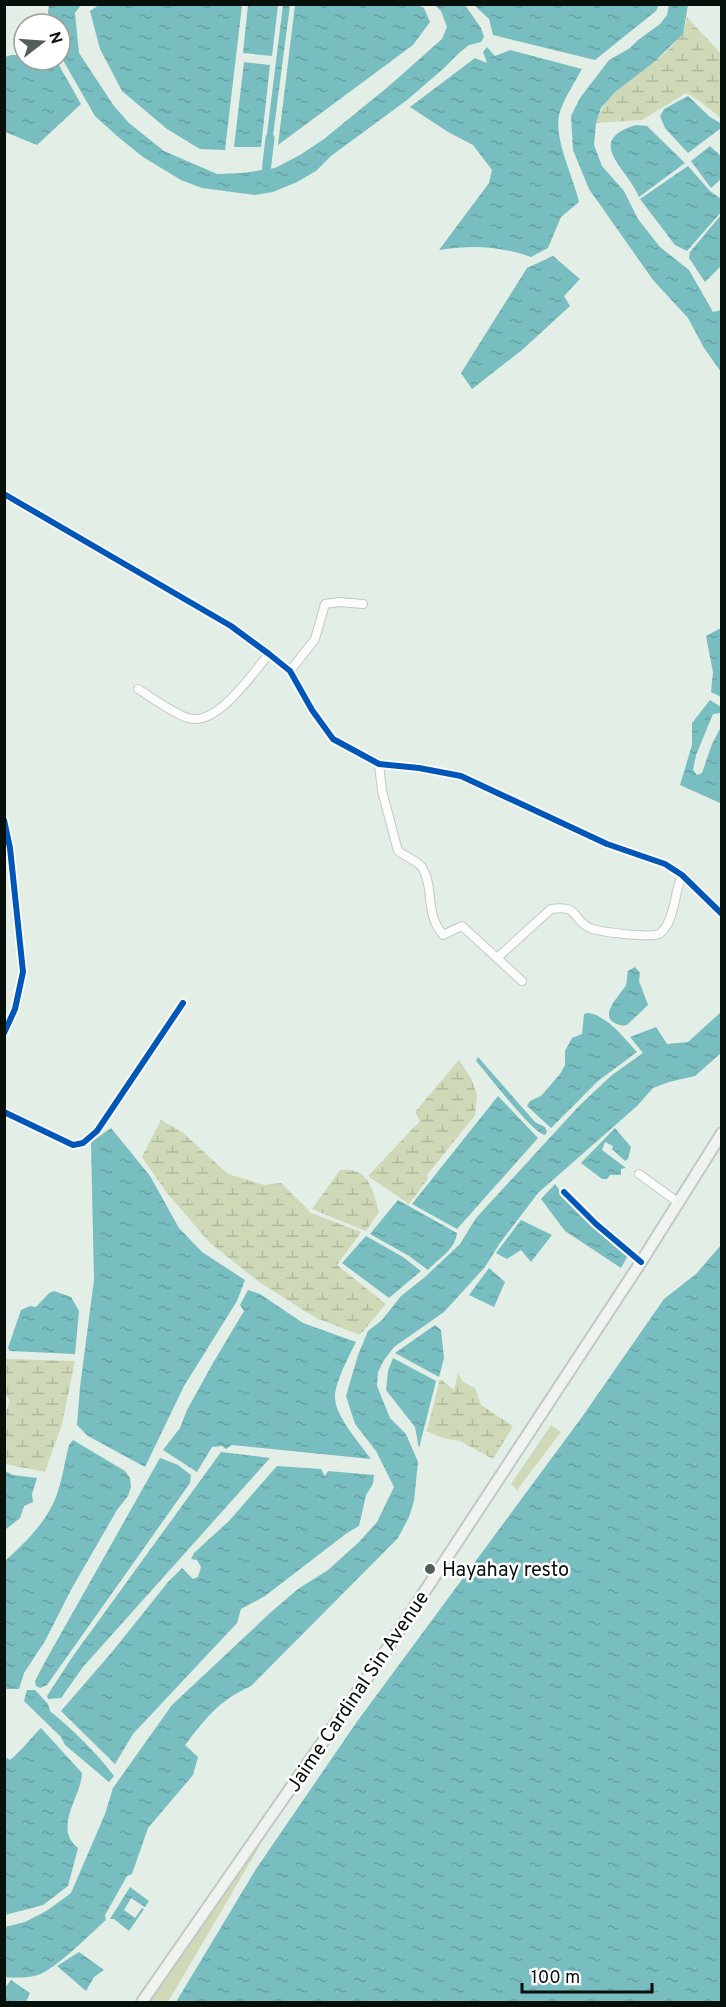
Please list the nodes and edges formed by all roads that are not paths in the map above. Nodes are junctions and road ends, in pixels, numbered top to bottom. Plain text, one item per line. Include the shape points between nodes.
1 (4, 494) edge
2 (363, 604) dead end
3 (269, 654) junction
4 (290, 671) junction
5 (138, 689) dead end
6 (379, 764) junction
7 (4, 820) edge
8 (682, 875) junction
9 (722, 914) edge
10 (497, 958) junction
11 (522, 981) dead end
12 (183, 1003) dead end
13 (4, 1033) edge
14 (4, 1112) edge
15 (722, 1133) edge
16 (639, 1174) dead end
17 (564, 1192) dead end
18 (679, 1203) junction
19 (641, 1262) junction
20 (142, 2002) edge

1 - 3 street via 231,626
2 - 4 street via 325,604 315,639
3 - 4 street
3 - 5 street via 213,715 200,720 186,717
4 - 6 street via 333,740
6 - 8 street via 461,776 607,844 665,864
6 - 10 street via 398,851 421,866 435,925 443,935 462,926
7 - 13 street via 23,972 15,1009
8 - 9 street
8 - 10 street via 670,918 658,934 600,931 588,927 574,911 563,907 551,909
10 - 11 street
12 - 14 street via 98,1131 83,1143 73,1145
15 - 18 main road, Jaime Cardinal Sin Avenue
16 - 18 street
17 - 19 street
18 - 19 main road, Jaime Cardinal Sin Avenue
19 - 20 main road, Jaime Cardinal Sin Avenue via 381,1658

